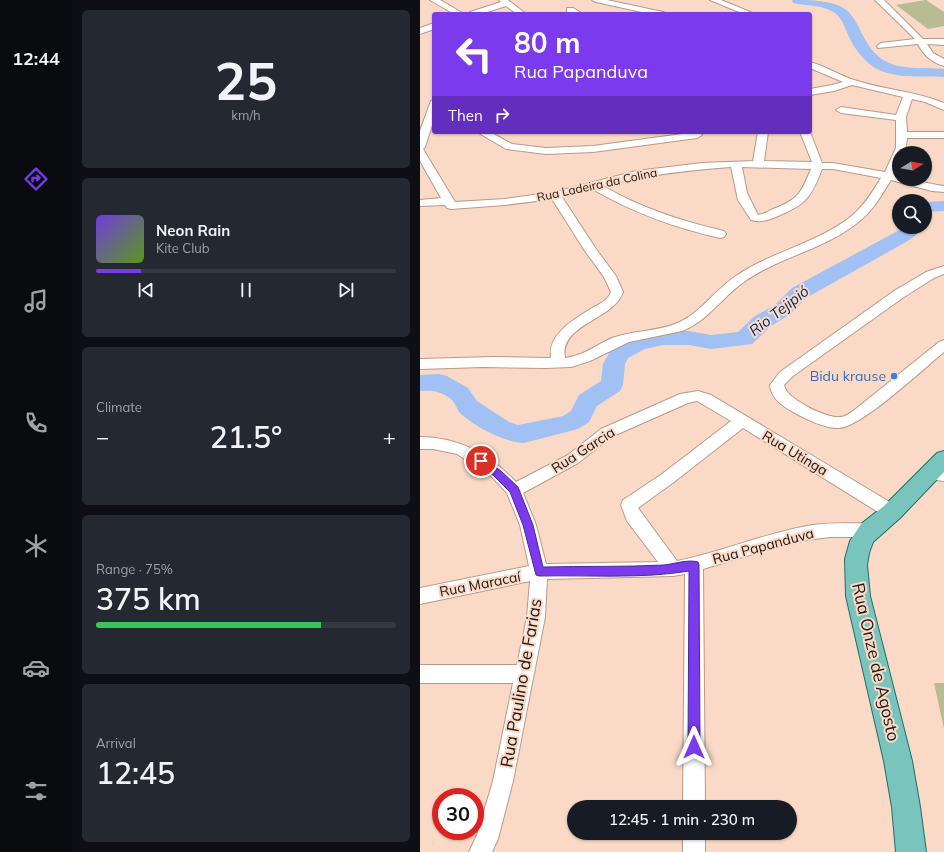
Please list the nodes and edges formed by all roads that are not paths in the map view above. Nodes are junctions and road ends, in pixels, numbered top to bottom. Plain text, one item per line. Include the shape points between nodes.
1 (434, 0) edge
2 (596, 0) edge
3 (647, 0) edge
4 (714, 0) edge
5 (879, 0) edge
6 (505, 1) edge
7 (637, 8) junction
8 (456, 12) edge
9 (478, 12) edge
10 (519, 12) edge
11 (630, 12) edge
12 (654, 12) edge
13 (743, 12) edge
14 (432, 27) edge
15 (420, 31) edge
16 (921, 41) junction
17 (944, 42) edge
18 (881, 46) dead end
19 (944, 63) edge
20 (812, 66) edge
21 (851, 82) junction
22 (812, 92) edge
23 (910, 95) junction
24 (432, 104) edge
25 (420, 105) edge
26 (944, 108) edge
27 (432, 110) edge
28 (841, 110) dead end
29 (900, 118) junction
30 (763, 134) edge
31 (806, 134) edge
32 (486, 135) edge
33 (697, 135) dead end
34 (902, 135) junction
35 (944, 135) edge
36 (420, 147) edge
37 (420, 152) edge
38 (736, 164) junction
39 (758, 164) junction
40 (818, 164) junction
41 (887, 176) junction
42 (592, 185) junction
43 (944, 189) edge
44 (555, 195) junction
45 (420, 203) edge
46 (449, 203) junction
47 (720, 234) dead end
48 (944, 270) edge
49 (944, 345) edge
50 (559, 362) junction
51 (420, 364) edge
52 (698, 396) joint
53 (742, 421) junction
54 (420, 443) edge
55 (944, 458) edge
56 (936, 475) edge
57 (514, 490) junction
58 (892, 512) junction
59 (868, 530) junction
60 (694, 565) junction
61 (673, 569) junction
62 (539, 572) junction
63 (420, 596) edge
64 (420, 674) edge
65 (524, 674) junction
66 (694, 800) edge
67 (694, 840) edge
68 (480, 852) edge
69 (694, 852) edge
70 (911, 852) edge

1 - 8 street
2 - 7 street
3 - 7 street
4 - 13 street
5 - 16 street
6 - 9 street
6 - 10 street
7 - 11 street
7 - 12 street
14 - 15 street
16 - 17 street
16 - 18 street
16 - 19 street via 930,55
20 - 21 street
21 - 22 street
21 - 23 street
23 - 26 street
23 - 29 street via 903,105
24 - 25 street
27 - 36 street
28 - 29 street
29 - 34 street
30 - 39 street
31 - 40 street
32 - 33 street via 510,147 568,151
34 - 35 street
34 - 41 street via 900,150
37 - 46 street
38 - 39 street, Rua Ladeira da Colina
38 - 40 street via 739,188 755,218 763,218 800,200 808,190
38 - 42 street, Rua Ladeira da Colina via 636,174
39 - 40 street, Rua Ladeira da Colina
40 - 41 street, Rua Ladeira da Colina
41 - 43 street, Rua Ladeira da Colina
41 - 50 street via 868,205 853,220 838,231 736,281 701,315 683,326 626,339 580,360
42 - 44 street, Rua Ladeira da Colina
42 - 47 street via 660,216
44 - 46 street, Rua Ladeira da Colina via 506,202
44 - 50 street via 610,276 617,292 610,303 574,327 559,342
45 - 46 street, Rua Ladeira da Colina
48 - 49 street via 930,275 899,294 780,379 776,385 778,393 786,400 827,420 848,421
50 - 51 street
52 - 53 street, Rua Utinga
52 - 57 street, Rua Garcia via 685,398 606,433 573,459
53 - 58 street, Rua Utinga
53 - 61 street via 629,505 633,516
54 - 57 street via 461,449 487,465
55 - 56 main road, Rua Onze de Agosto
56 - 58 main road, Rua Onze de Agosto
57 - 62 street, Rua Paulino de Farias via 528,525
58 - 59 main road, Rua Onze de Agosto
59 - 60 street, Rua Papanduva via 805,533
59 - 70 main road, Rua Onze de Agosto via 856,556 858,596 898,761
60 - 61 street, Rua Papanduva
60 - 66 street
61 - 62 street, Rua Papanduva
62 - 63 street, Rua Maracaí
62 - 65 street, Rua Paulino de Farias via 536,618
64 - 65 street
65 - 68 street, Rua Paulino de Farias via 503,781 487,838
67 - 69 street

